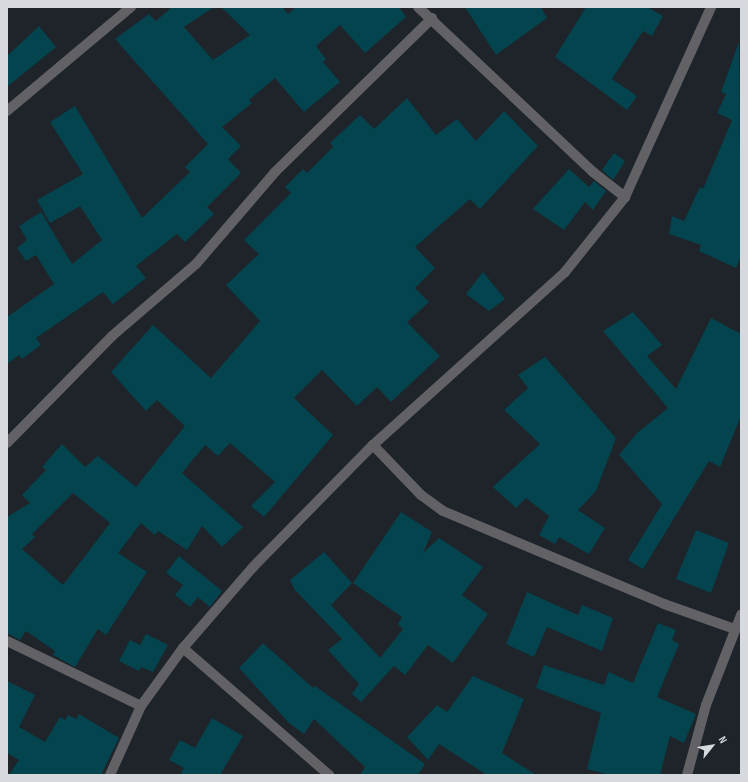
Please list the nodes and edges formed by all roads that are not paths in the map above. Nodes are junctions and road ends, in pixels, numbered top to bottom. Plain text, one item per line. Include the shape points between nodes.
1 (131, 7) edge
2 (418, 7) edge
3 (711, 7) edge
4 (432, 18) junction
5 (7, 110) edge
6 (625, 197) junction
7 (7, 443) edge
8 (373, 445) junction
9 (741, 615) edge
10 (734, 629) junction
11 (7, 641) edge
12 (183, 648) junction
13 (141, 706) junction
14 (110, 775) edge
15 (329, 775) edge
16 (687, 775) edge

1 - 5 street
2 - 4 street
3 - 6 street
4 - 6 street via 593,172
4 - 7 street via 275,172 196,264 112,336
6 - 8 street via 565,272
8 - 10 street via 421,495 443,511 664,604
8 - 12 street via 254,566
9 - 10 street
10 - 16 street via 706,705
11 - 13 street
12 - 13 street
12 - 15 street
13 - 14 street

